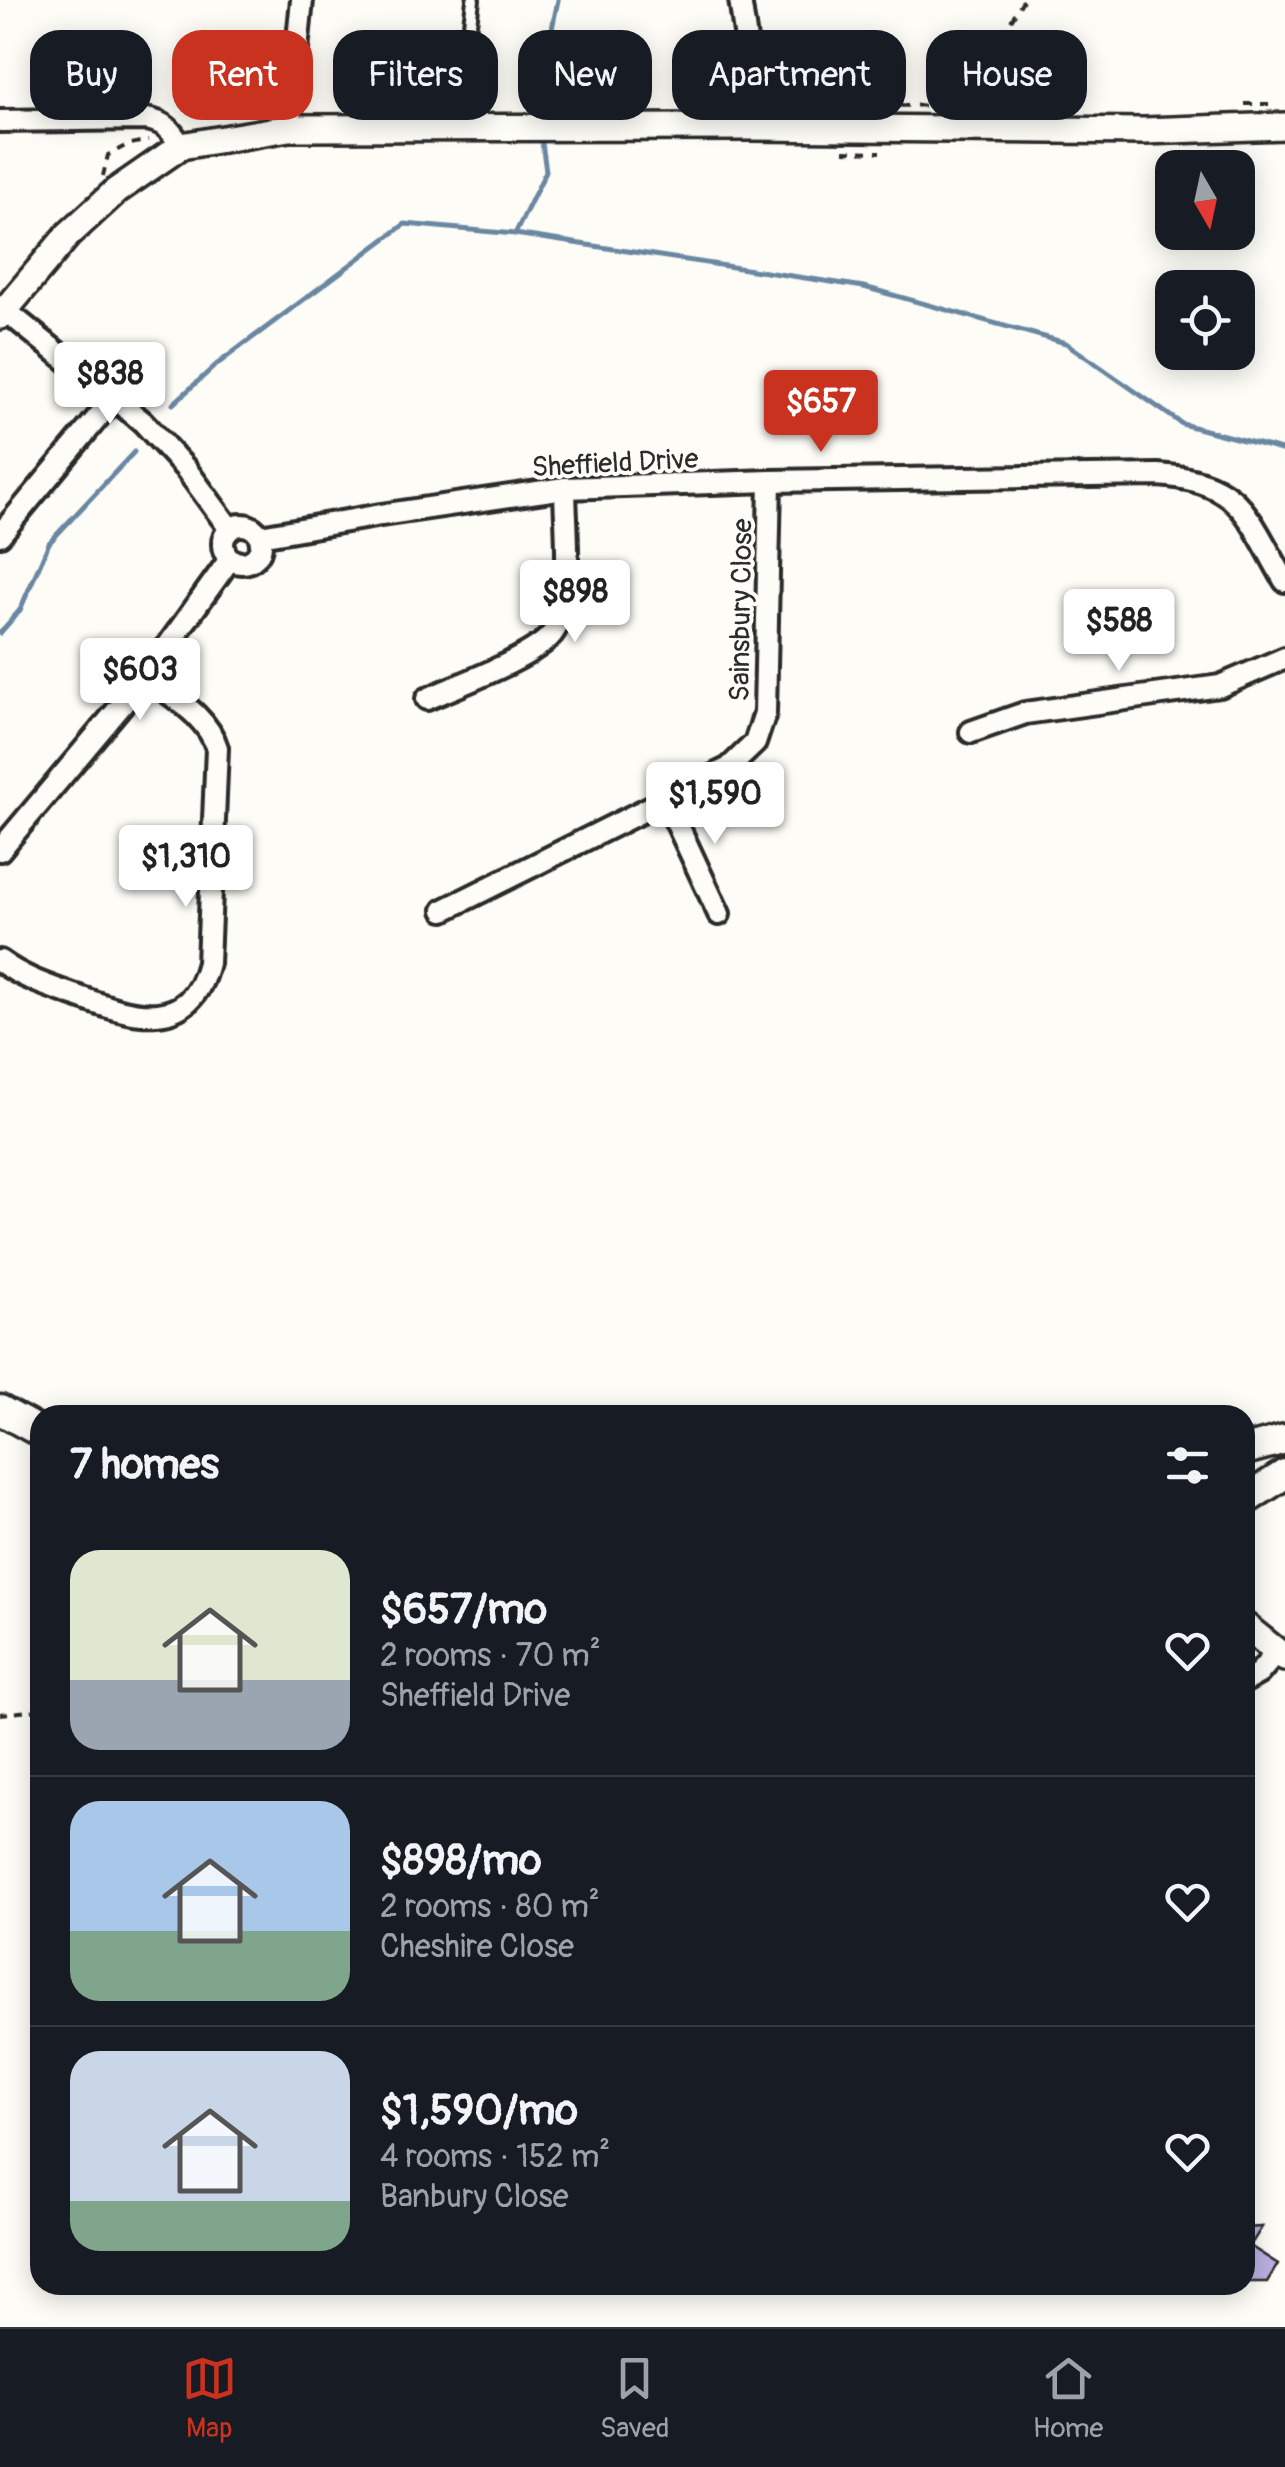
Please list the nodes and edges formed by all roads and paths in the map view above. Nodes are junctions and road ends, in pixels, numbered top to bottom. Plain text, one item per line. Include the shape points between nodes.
1 (302, 0) edge
2 (473, 0) edge
3 (740, 0) edge
4 (1023, 0) edge
5 (1006, 30) edge
6 (0, 122) edge
7 (752, 126) junction
8 (1285, 126) edge
9 (289, 128) junction
10 (457, 128) junction
11 (170, 143) junction
12 (102, 183) dead end
13 (3, 314) edge
14 (114, 398) junction
15 (770, 481) junction
16 (565, 488) junction
17 (230, 530) junction
18 (0, 535) edge
19 (260, 536) junction
20 (230, 559) junction
21 (1285, 581) edge
22 (1285, 658) edge
23 (146, 676) junction
24 (428, 699) dead end
25 (971, 732) dead end
26 (666, 800) junction
27 (0, 850) edge
28 (444, 910) dead end
29 (719, 914) dead end
30 (0, 961) edge
31 (0, 1410) edge
32 (30, 1426) edge
33 (1285, 1429) edge
34 (1255, 1435) edge
35 (1285, 1439) edge
36 (1255, 1447) edge
37 (1285, 1455) edge
38 (1255, 1463) edge
39 (1285, 1474) edge
40 (1255, 1494) edge
41 (1255, 1634) edge
42 (1281, 1655) edge
43 (1255, 1675) edge
44 (30, 1711) edge
45 (0, 1714) edge

1 - 9 street
2 - 10 lane
3 - 7 street
4 - 5 path
6 - 11 street via 146,118 171,130
7 - 8 street via 1144,131
7 - 10 street
9 - 10 street
9 - 11 street
11 - 12 path via 135,142 112,152
11 - 13 street via 68,235
13 - 14 street
14 - 17 street via 186,469
14 - 18 street
15 - 16 street, Sheffield Drive
15 - 21 street, Sheffield Drive via 1185,477 1216,486 1237,504
15 - 26 street, Sainsbury Close via 768,690 759,735 729,768
16 - 19 street, Sheffield Drive
16 - 24 street via 564,604 553,633 536,648
17 - 19 street via 247,526
17 - 20 street via 224,544
19 - 20 street via 254,559
20 - 23 street
22 - 25 street via 1220,686 1025,713
23 - 27 street
23 - 30 street via 200,718 217,748 208,962 200,985 168,1011 133,1015 24,977
26 - 28 street, Sainsbury Close
26 - 29 street
31 - 32 main road
33 - 34 main road
35 - 36 main road
37 - 38 main road
39 - 40 main road
41 - 42 street
42 - 43 street
44 - 45 path

